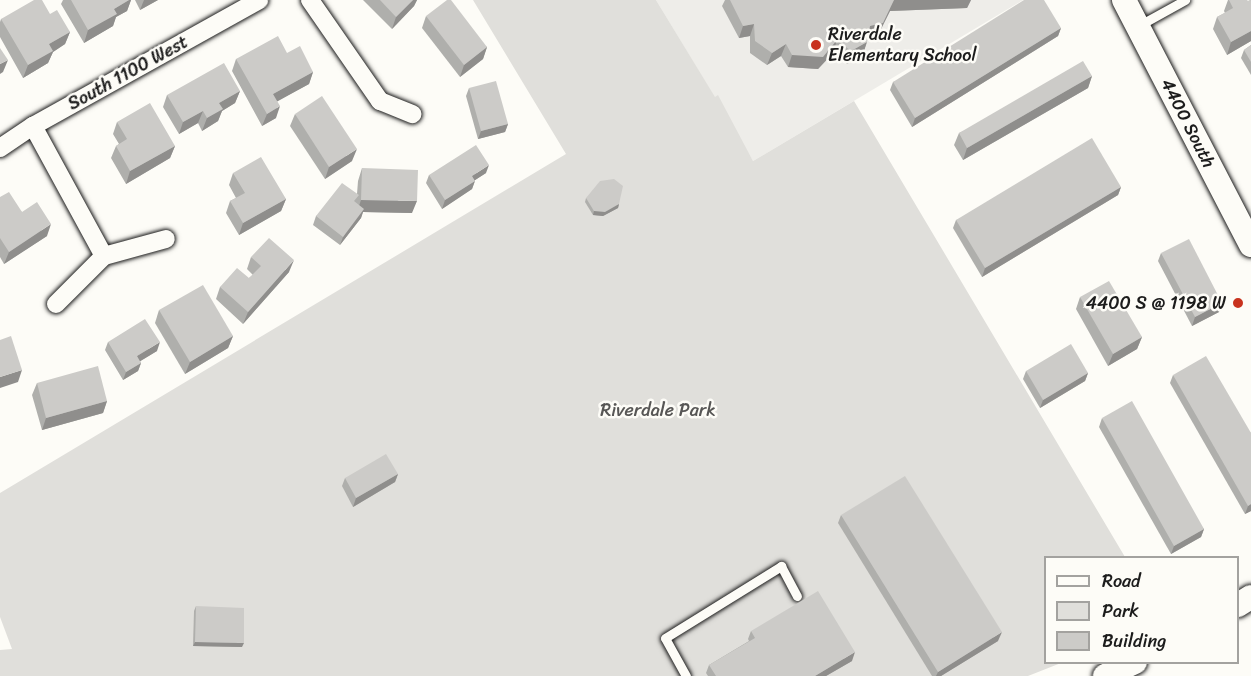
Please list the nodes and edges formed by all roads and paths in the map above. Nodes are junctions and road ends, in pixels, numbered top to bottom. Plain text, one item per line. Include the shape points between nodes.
1 (258, 0) edge
2 (310, 0) edge
3 (1125, 0) edge
4 (1185, 0) edge
5 (1138, 26) junction
6 (413, 114) dead end
7 (33, 126) junction
8 (0, 148) edge
9 (166, 239) dead end
10 (1251, 245) edge
11 (104, 256) junction
12 (56, 304) dead end
13 (797, 596) dead end
14 (1133, 664) edge
15 (686, 676) edge
16 (1105, 676) edge

1 - 7 street, South 1100 West
2 - 6 street via 380,101
3 - 5 street, 4400 South
4 - 5 lane
5 - 10 street, 4400 South
7 - 8 street, South 1100 West
7 - 11 street
9 - 11 street
11 - 12 street
13 - 15 lane via 781,566 665,638
14 - 16 street

